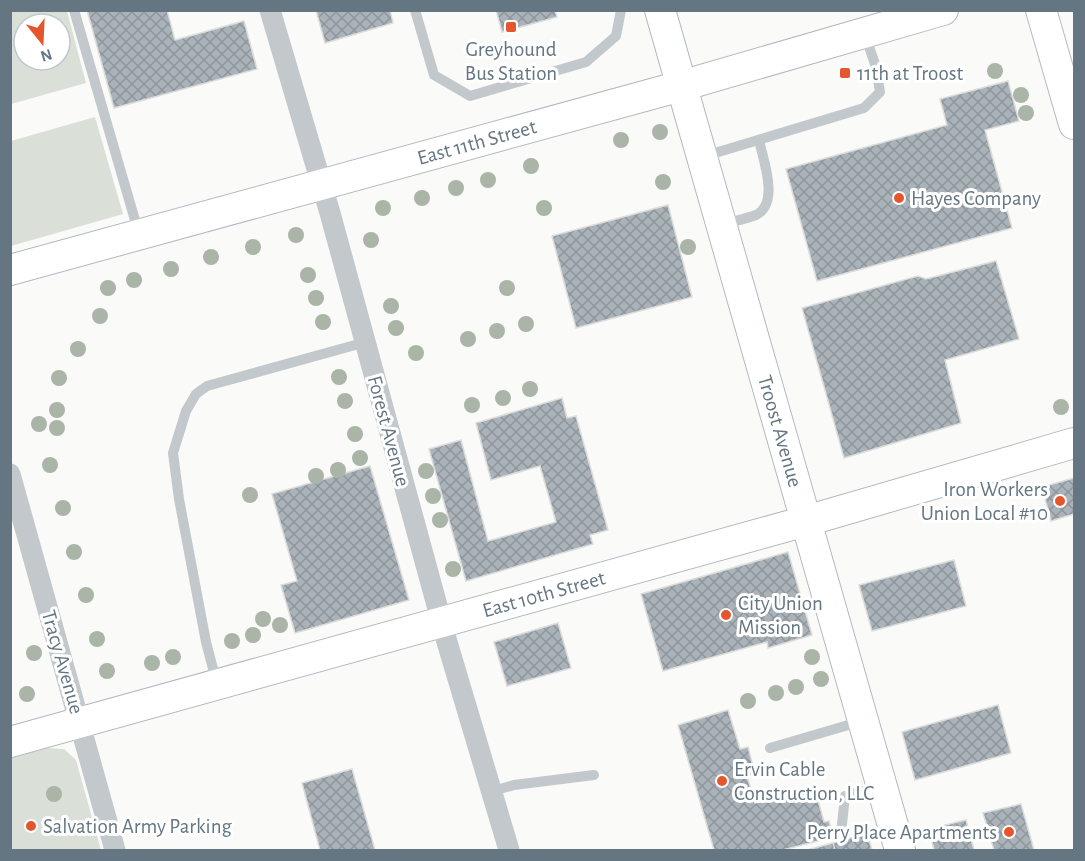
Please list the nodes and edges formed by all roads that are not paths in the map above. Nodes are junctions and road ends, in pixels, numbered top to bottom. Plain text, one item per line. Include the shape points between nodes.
1 (74, 10) edge
2 (270, 10) edge
3 (415, 10) edge
4 (621, 10) edge
5 (660, 10) edge
6 (943, 10) edge
7 (1041, 10) edge
8 (864, 32) junction
9 (681, 86) junction
10 (1074, 124) edge
11 (759, 140) junction
12 (701, 157) junction
13 (321, 184) junction
14 (720, 224) junction
15 (139, 234) junction
16 (10, 270) edge
17 (366, 342) junction
18 (1074, 443) edge
19 (10, 474) edge
20 (806, 521) junction
21 (442, 622) junction
22 (218, 685) junction
23 (863, 721) junction
24 (81, 723) junction
25 (10, 742) edge
26 (770, 748) dead end
27 (594, 775) dead end
28 (882, 786) junction
29 (493, 791) junction
30 (842, 824) dead end
31 (115, 850) edge
32 (509, 850) edge
33 (900, 850) edge

1 - 15 lane
2 - 13 street, Forest Avenue
3 - 4 lane via 434,75 470,96 586,62 616,36
5 - 9 main road, Troost Avenue
6 - 8 main road, East 11th Street
7 - 10 main road
8 - 9 main road, East 11th Street
8 - 11 lane via 880,92 864,108
9 - 12 main road, Troost Avenue
9 - 13 main road, East 11th Street
11 - 12 lane
11 - 14 lane via 768,182 765,208 756,215
12 - 14 main road, Troost Avenue
13 - 15 main road, East 11th Street
13 - 17 street, Forest Avenue
14 - 20 main road, Troost Avenue
15 - 16 main road, East 11th Street
17 - 21 street, Forest Avenue
17 - 22 lane via 207,386 196,394 186,411 173,453 204,631
18 - 20 main road, East 10th Street
19 - 24 street, Tracy Avenue
20 - 21 main road, East 10th Street
20 - 23 main road, Troost Avenue
21 - 22 main road, East 10th Street
21 - 29 street, Forest Avenue
22 - 24 main road, East 10th Street
23 - 26 lane
23 - 28 main road, Troost Avenue
24 - 25 main road, East 10th Street
24 - 31 street, Tracy Avenue
27 - 29 lane
28 - 30 lane via 845,796
28 - 33 main road, Troost Avenue
29 - 32 street, Forest Avenue

